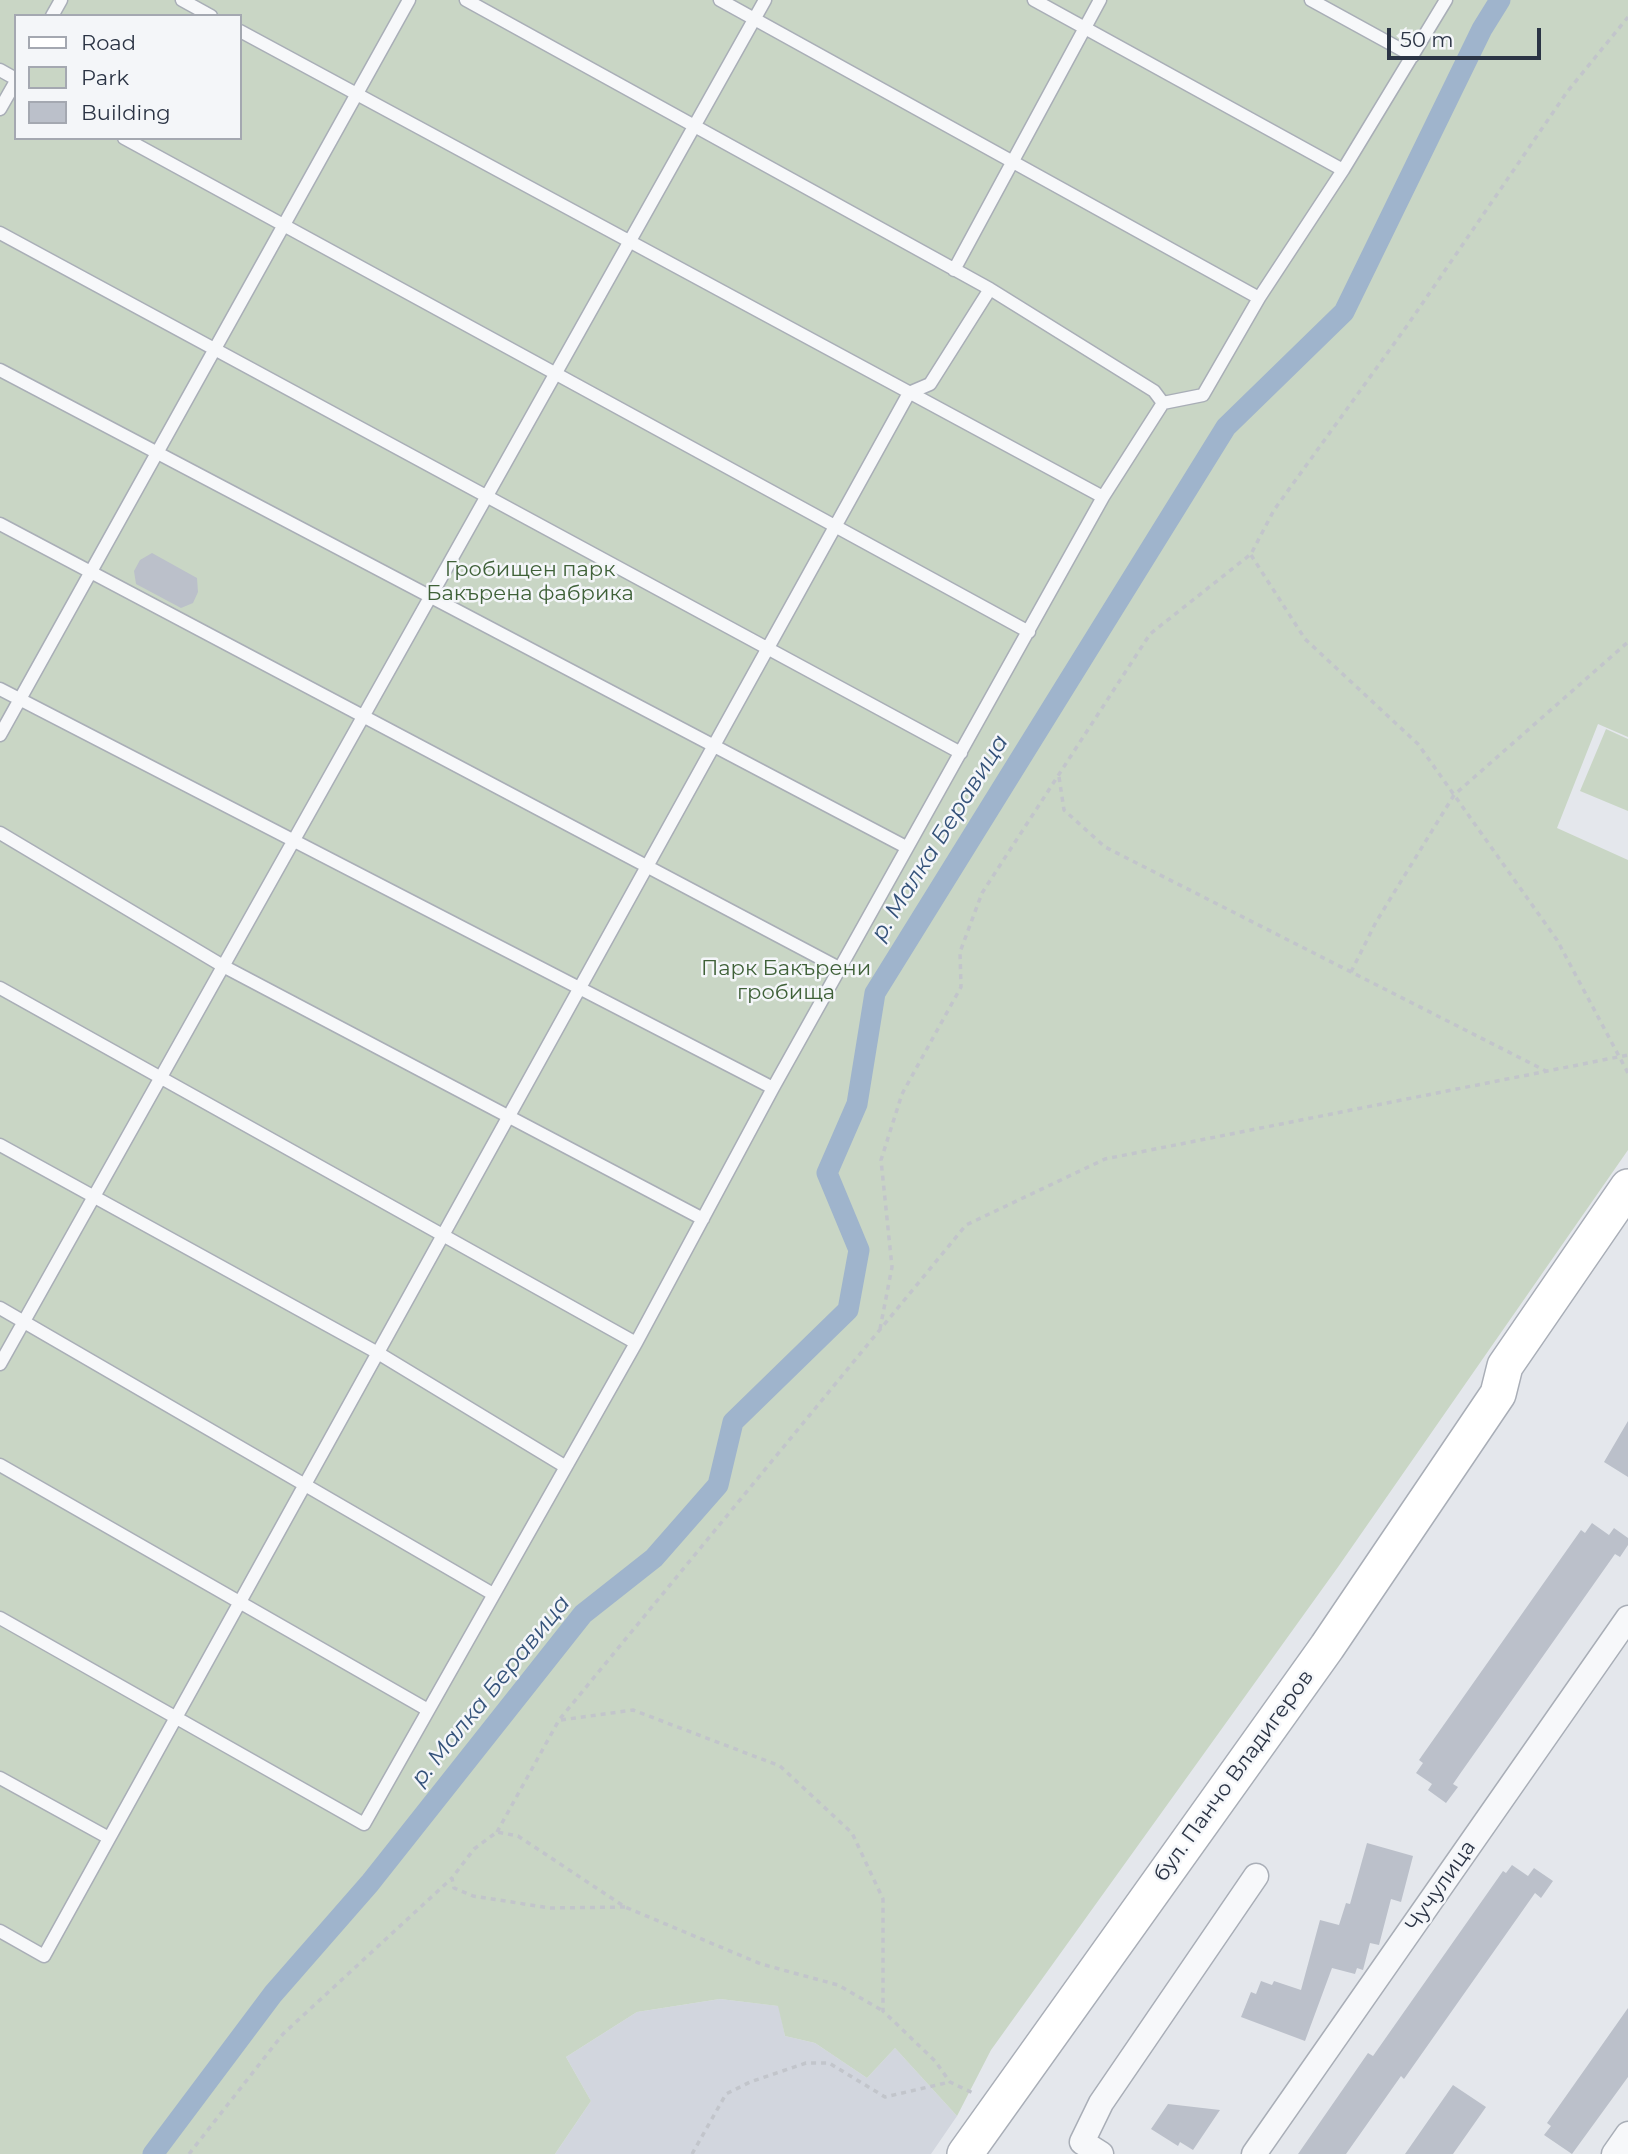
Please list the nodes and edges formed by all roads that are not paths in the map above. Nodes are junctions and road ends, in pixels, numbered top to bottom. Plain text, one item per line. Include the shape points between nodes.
1 (182, 0) edge
2 (409, 0) edge
3 (466, 0) edge
4 (720, 0) edge
5 (765, 0) edge
6 (1034, 0) edge
7 (1100, 0) edge
8 (1311, 0) edge
9 (1446, 0) edge
10 (207, 14) edge
11 (754, 19) junction
12 (1085, 28) junction
13 (242, 32) edge
14 (1413, 56) junction
15 (14, 84) edge
16 (357, 94) junction
17 (0, 109) edge
18 (695, 126) junction
19 (128, 140) edge
20 (1013, 162) junction
21 (1343, 170) junction
22 (284, 225) junction
23 (0, 233) edge
24 (629, 242) junction
25 (954, 270) junction
26 (990, 289) junction
27 (1259, 298) junction
28 (215, 349) junction
29 (0, 370) edge
30 (555, 373) junction
31 (909, 393) junction
32 (1163, 403) junction
33 (157, 453) junction
34 (487, 496) junction
35 (1102, 497) junction
36 (0, 524) edge
37 (835, 526) junction
38 (91, 572) junction
39 (430, 597) junction
40 (1029, 632) junction
41 (768, 648) junction
42 (0, 689) edge
43 (20, 699) junction
44 (363, 716) junction
45 (0, 735) edge
46 (714, 746) junction
47 (961, 753) junction
48 (0, 833) edge
49 (293, 841) junction
50 (906, 847) junction
51 (647, 866) junction
52 (223, 966) junction
53 (839, 968) junction
54 (0, 988) edge
55 (580, 988) junction
56 (161, 1077) junction
57 (773, 1088) junction
58 (509, 1116) junction
59 (0, 1145) edge
60 (1628, 1187) edge
61 (94, 1197) junction
62 (703, 1219) junction
63 (1628, 1225) edge
64 (443, 1235) junction
65 (0, 1308) edge
66 (24, 1322) junction
67 (636, 1343) junction
68 (378, 1353) junction
69 (0, 1364) edge
70 (1498, 1394) junction
71 (0, 1465) edge
72 (566, 1467) junction
73 (305, 1485) junction
74 (493, 1594) junction
75 (240, 1602) junction
76 (0, 1618) edge
77 (1628, 1618) edge
78 (428, 1710) junction
79 (176, 1718) junction
80 (0, 1778) edge
81 (109, 1839) junction
82 (1256, 1876) dead end
83 (0, 1931) edge
84 (1628, 2134) edge
85 (965, 2154) edge
86 (1101, 2154) edge
87 (1254, 2154) edge
88 (1614, 2154) edge

1 - 10 lane
2 - 16 lane
3 - 18 lane
4 - 11 lane
5 - 11 lane
6 - 12 lane
7 - 12 lane
8 - 14 lane
9 - 14 lane
11 - 18 lane
11 - 20 lane
12 - 20 lane
12 - 21 lane
13 - 16 lane
14 - 21 lane
15 - 17 lane
16 - 22 lane
16 - 24 lane
18 - 24 lane
18 - 25 lane
19 - 22 lane
20 - 25 lane
20 - 27 lane
21 - 27 lane
22 - 28 lane
22 - 30 lane
23 - 28 lane
24 - 30 lane
24 - 31 lane
25 - 26 lane
26 - 31 lane via 930,384
26 - 32 lane via 1154,391
27 - 32 lane via 1203,395
28 - 33 lane
28 - 34 lane
29 - 33 lane
30 - 34 lane
30 - 37 lane
31 - 35 lane
31 - 37 lane
32 - 35 lane
33 - 38 lane
33 - 39 lane
34 - 39 lane
34 - 41 lane
35 - 40 lane
36 - 38 lane
37 - 40 lane
37 - 41 lane
38 - 43 lane
38 - 44 lane
39 - 44 lane
39 - 46 lane
40 - 47 lane
41 - 46 lane
41 - 47 lane
42 - 43 lane
43 - 45 lane
43 - 49 lane
44 - 49 lane
44 - 51 lane
46 - 50 lane
46 - 51 lane
47 - 50 lane
48 - 52 lane
49 - 52 lane
49 - 55 lane
50 - 53 lane
51 - 53 lane
51 - 55 lane
52 - 56 lane
52 - 58 lane
53 - 57 lane
54 - 56 lane
55 - 57 lane
55 - 58 lane
56 - 61 lane
56 - 64 lane
57 - 62 lane
58 - 62 lane
58 - 64 lane
59 - 61 lane
60 - 70 street, бул. Панчо Владигеров via 1505,1366
61 - 66 lane
61 - 68 lane
62 - 67 lane
63 - 70 street, бул. Панчо Владигеров via 1527,1375
64 - 67 lane
64 - 68 lane
65 - 66 lane
66 - 69 lane
66 - 73 lane
67 - 72 lane
68 - 72 lane
68 - 73 lane
70 - 85 street, бул. Панчо Владигеров via 1327,1647
71 - 75 lane
72 - 74 lane
73 - 74 lane
73 - 75 lane
74 - 78 lane
75 - 78 lane
75 - 79 lane
76 - 79 lane
77 - 87 street, Чучулица
78 - 79 lane via 364,1824
79 - 81 lane
80 - 81 lane
81 - 83 lane via 44,1956
82 - 86 street via 1101,2102 1082,2142
84 - 88 street

